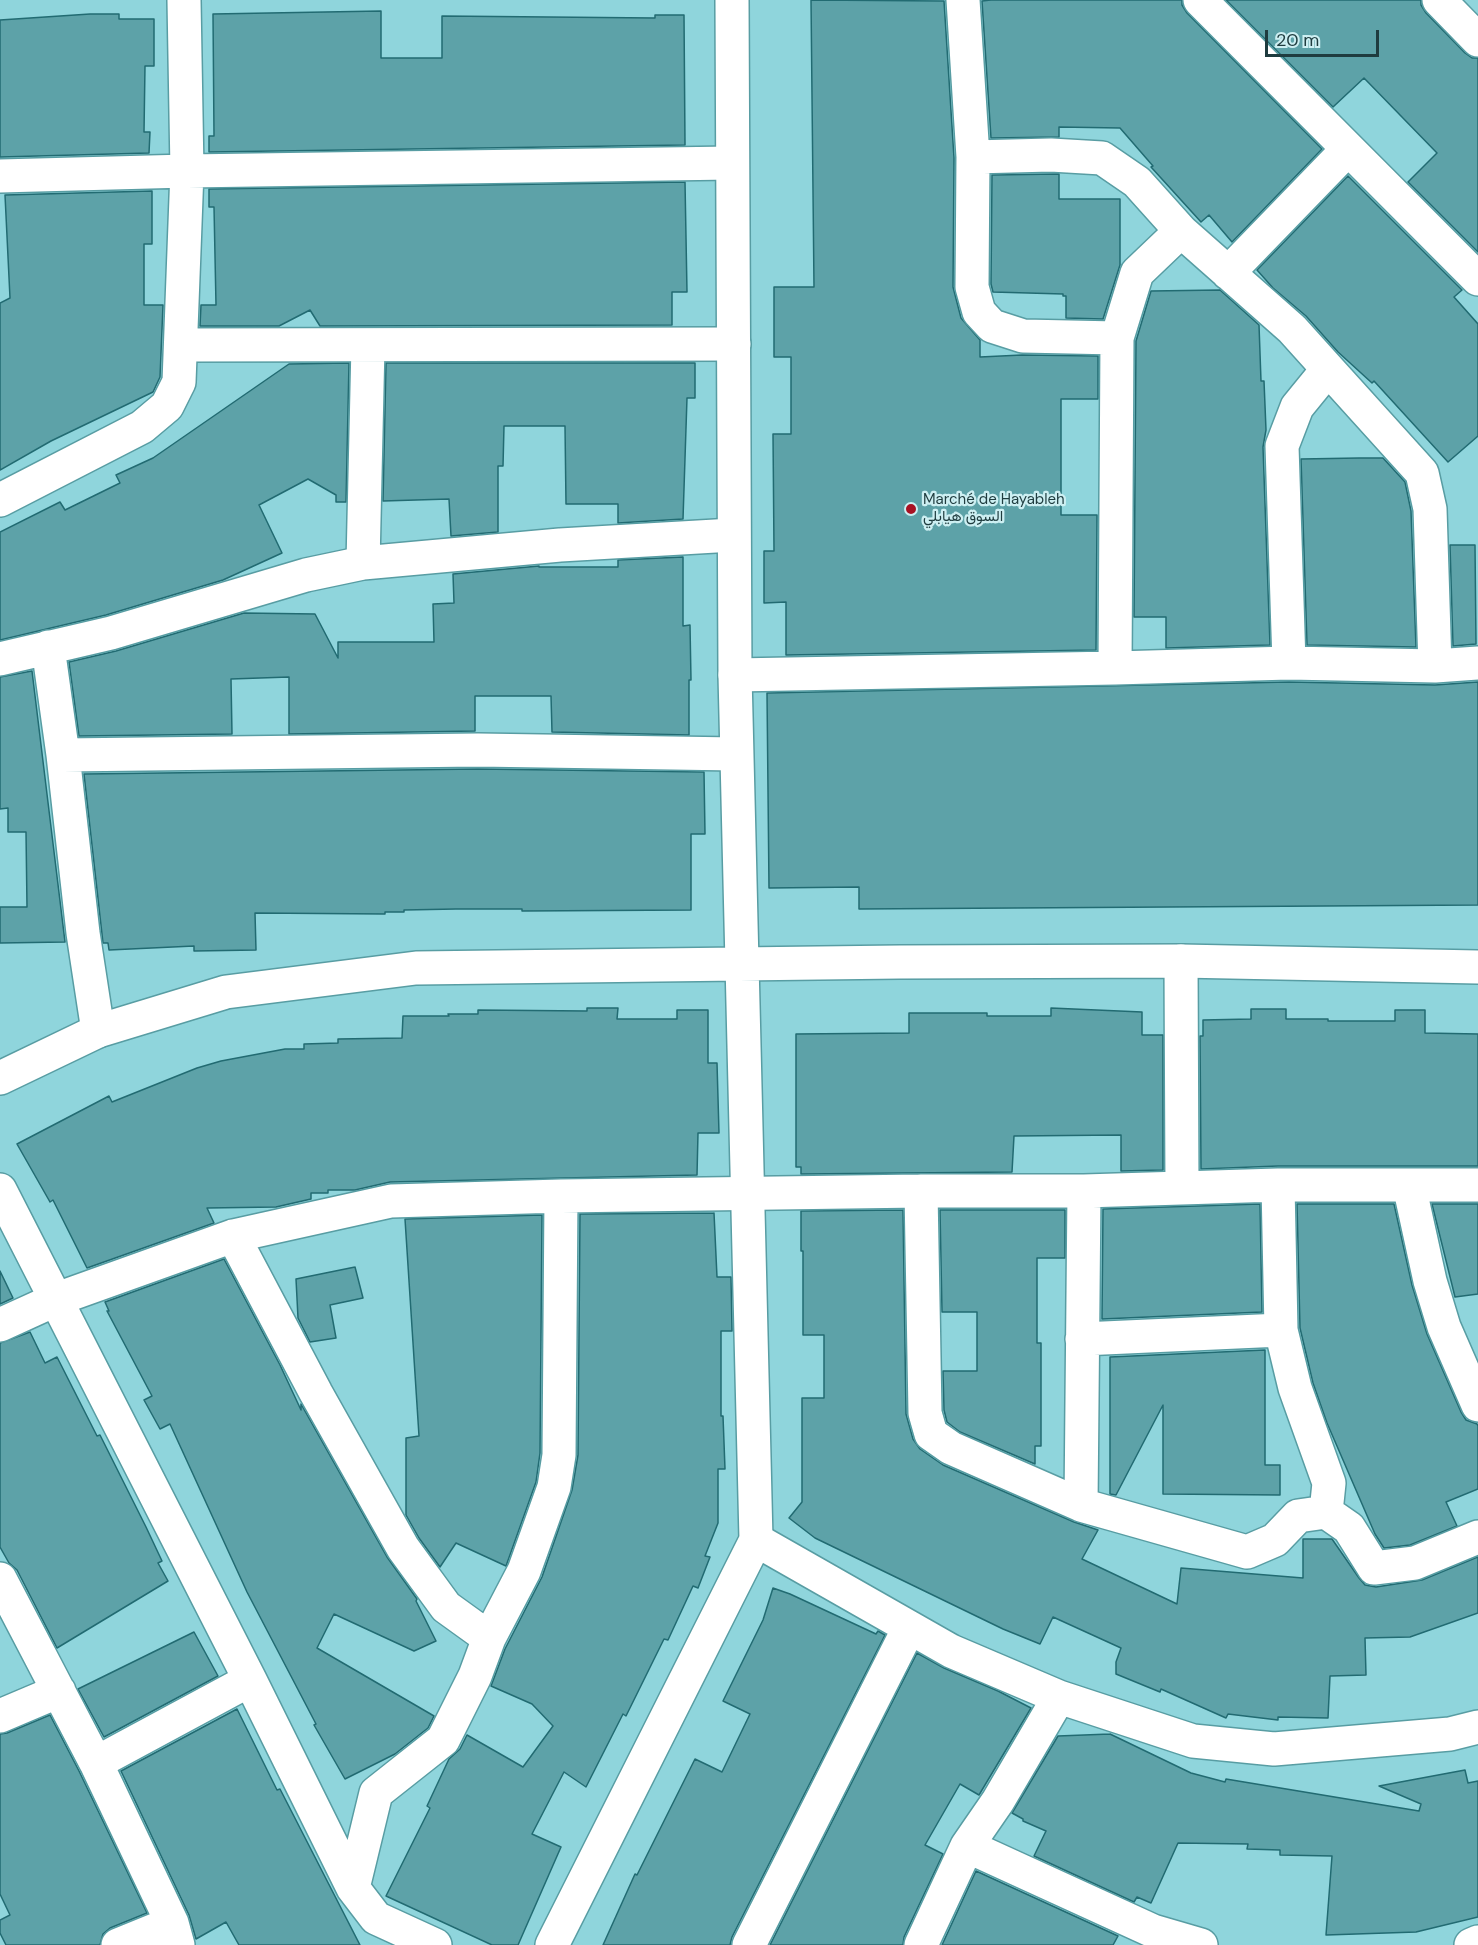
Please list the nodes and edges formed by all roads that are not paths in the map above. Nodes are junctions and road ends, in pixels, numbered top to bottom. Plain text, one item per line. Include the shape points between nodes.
1 (184, 0) edge
2 (732, 0) edge
3 (963, 0) edge
4 (1200, 0) edge
5 (1439, 0) edge
6 (1478, 40) edge
7 (1348, 149) junction
8 (973, 157) junction
9 (732, 163) junction
10 (187, 171) junction
11 (0, 176) edge
12 (1181, 231) junction
13 (1228, 273) junction
14 (1478, 279) edge
15 (1117, 338) junction
16 (734, 344) junction
17 (182, 345) junction
18 (368, 345) junction
19 (1328, 369) junction
20 (0, 500) edge
21 (733, 535) junction
22 (363, 563) junction
23 (48, 648) junction
24 (0, 659) edge
25 (1289, 663) junction
26 (1478, 663) edge
27 (1435, 666) junction
28 (1115, 668) junction
29 (735, 675) junction
30 (736, 753) junction
31 (63, 755) junction
32 (1181, 961) junction
33 (743, 964) junction
34 (1478, 967) edge
35 (98, 1031) junction
36 (0, 1078) edge
37 (1278, 1185) junction
38 (1408, 1185) junction
39 (1478, 1185) edge
40 (1182, 1188) junction
41 (0, 1190) edge
42 (921, 1191) junction
43 (1084, 1191) junction
44 (748, 1193) junction
45 (561, 1196) junction
46 (233, 1236) junction
47 (57, 1299) junction
48 (0, 1325) edge
49 (1281, 1330) junction
50 (1082, 1339) junction
51 (1478, 1405) edge
52 (1081, 1505) junction
53 (1326, 1512) junction
54 (1478, 1538) edge
55 (756, 1540) junction
56 (0, 1579) edge
57 (909, 1628) junction
58 (489, 1638) junction
59 (250, 1680) junction
60 (59, 1691) junction
61 (1059, 1697) junction
62 (0, 1716) edge
63 (1478, 1727) edge
64 (96, 1762) junction
65 (967, 1846) junction
66 (352, 1888) junction
67 (175, 1934) edge
68 (1150, 1938) edge
69 (1478, 1942) edge
70 (118, 1945) edge
71 (435, 1945) edge
72 (552, 1945) edge
73 (750, 1945) edge
74 (921, 1945) edge
75 (1202, 1945) edge
76 (1471, 1945) edge

1 - 10 street
2 - 9 street
3 - 8 street
4 - 7 street
5 - 6 street
7 - 13 street
7 - 14 street
8 - 12 street via 1102,158 1137,182
8 - 15 street via 972,286 979,312 992,326 1023,336
9 - 10 street
9 - 16 street
10 - 11 street
10 - 17 street
12 - 13 street
12 - 15 street via 1137,273
13 - 19 street via 1292,329
15 - 28 street
16 - 18 street
16 - 21 street
17 - 18 street
17 - 20 street via 179,382 166,406 142,427
18 - 22 street
19 - 25 street via 1296,407 1282,446
19 - 27 street via 1422,473 1430,509
21 - 22 street via 560,545
21 - 29 street
22 - 23 street via 306,575
23 - 24 street
23 - 31 street
25 - 27 street
25 - 28 street
26 - 27 street
28 - 29 street
29 - 30 street
30 - 31 street via 478,750
30 - 33 street
31 - 35 street
32 - 33 street
32 - 34 street
32 - 40 street
33 - 35 street via 416,968 226,992
33 - 44 street
35 - 36 street
37 - 38 street
37 - 40 street
37 - 49 street
38 - 39 street
38 - 51 street via 1444,1326
40 - 43 street
41 - 47 street
42 - 43 street
42 - 44 street
42 - 52 street via 925,1413 931,1434 951,1448
43 - 50 street
44 - 45 street
44 - 55 street
45 - 46 street via 391,1201
45 - 58 street via 559,1455 554,1487 524,1571
46 - 47 street
46 - 58 street via 403,1548 446,1607
47 - 48 street
47 - 59 street
49 - 50 street
49 - 53 street via 1295,1388 1329,1483
50 - 52 street
52 - 53 street via 1247,1552 1275,1540 1298,1516
53 - 54 street via 1349,1528 1374,1568 1415,1563
55 - 57 street
55 - 72 street
56 - 60 street
57 - 61 street via 951,1651
57 - 73 street
58 - 66 street via 443,1740 376,1793
59 - 64 street
59 - 66 street
60 - 62 street
60 - 64 street
61 - 63 street via 1193,1741 1274,1749 1450,1734
61 - 65 street
64 - 67 street
65 - 68 street
65 - 74 street
66 - 71 street via 376,1918
67 - 70 street
68 - 75 street
69 - 76 street

